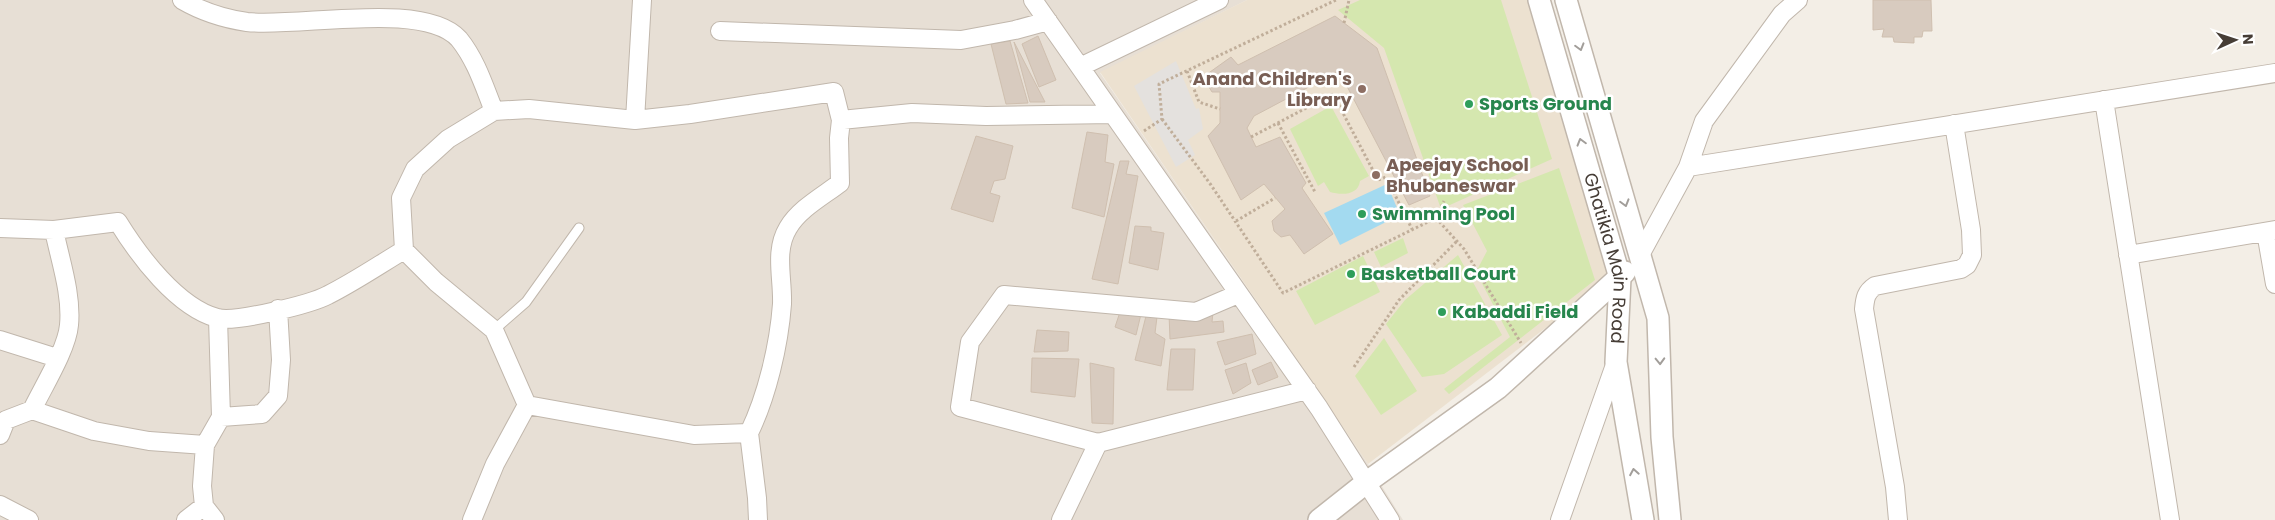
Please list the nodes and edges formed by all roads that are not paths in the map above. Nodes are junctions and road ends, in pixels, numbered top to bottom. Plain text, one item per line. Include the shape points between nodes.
1 (182, 0) edge
2 (642, 0) edge
3 (1034, 0) edge
4 (1219, 0) edge
5 (1539, 0) edge
6 (1566, 0) edge
7 (1798, 0) edge
8 (1048, 21) junction
9 (720, 31) dead end
10 (1080, 67) junction
11 (2275, 73) edge
12 (2104, 100) junction
13 (494, 111) junction
14 (1112, 114) junction
15 (635, 120) junction
16 (841, 120) junction
17 (1954, 124) junction
18 (1688, 167) junction
19 (0, 228) edge
20 (579, 228) dead end
21 (54, 230) junction
22 (2270, 231) edge
23 (404, 250) junction
24 (1640, 254) junction
25 (2128, 255) junction
26 (1620, 278) junction
27 (2275, 284) edge
28 (1238, 294) junction
29 (278, 309) junction
30 (218, 318) junction
31 (494, 330) junction
32 (0, 340) edge
33 (57, 358) junction
34 (1616, 362) junction
35 (1307, 390) junction
36 (527, 405) junction
37 (32, 410) junction
38 (221, 417) junction
39 (749, 433) junction
40 (0, 434) edge
41 (1098, 442) junction
42 (205, 445) junction
43 (1367, 482) junction
44 (0, 505) edge
45 (204, 506) junction
46 (29, 520) edge
47 (186, 520) edge
48 (215, 520) edge
49 (472, 520) edge
50 (758, 520) edge
51 (1061, 520) edge
52 (1319, 520) edge
53 (1390, 520) edge
54 (1560, 520) edge
55 (1643, 520) edge
56 (1670, 520) edge
57 (1898, 520) edge
58 (2170, 520) edge

1 - 13 street via 247,22 370,17 425,21 446,28 458,38 475,63
2 - 15 street
3 - 8 street
4 - 10 street
26 -> 5 street, Ghatikia Main Road
6 -> 24 street, Ghatikia Main Road
7 - 18 street via 1782,14 1704,121
8 - 9 street via 961,40
8 - 10 street
10 - 14 street
11 - 12 street
12 - 17 street
12 - 25 street
13 - 15 street via 529,109
13 - 23 street via 448,140 415,169 401,198
14 - 16 street via 986,116 912,113
14 - 28 street
15 - 16 street via 834,92
16 - 39 street via 840,183 802,212 788,228 780,249 782,303 775,349 760,411
17 - 18 street
17 - 57 street via 1971,230 1972,255 1967,265 1875,286 1868,290 1865,299
18 - 24 street
19 - 21 street
20 - 31 lane via 526,302
21 - 30 street via 118,222 137,252 191,307
21 - 33 street via 69,302 66,339
22 - 25 street
22 - 27 street
23 - 29 street via 327,296
23 - 31 street via 436,282
24 - 26 street
24 -> 56 street, Ghatikia Main Road via 1658,318 1662,437
25 - 58 street
26 - 34 street, Ghatikia Main Road
26 - 43 street via 1498,388
28 - 35 street
28 - 41 street via 1196,312 1004,295 970,342 960,407
29 - 30 street via 244,318
29 - 38 street via 282,360 278,396 262,414
30 - 38 street
31 - 36 street
32 - 33 street
33 - 37 street
34 - 54 street
55 -> 34 street, Ghatikia Main Road
35 - 41 street
35 - 43 street
36 - 39 street via 694,434
36 - 49 street via 495,464
37 - 40 street via 6,420
37 - 42 street via 94,431 149,441
38 - 42 street
39 - 50 street
41 - 51 street
42 - 45 street
43 - 52 street
43 - 53 street
44 - 46 street
45 - 47 street
45 - 48 street

